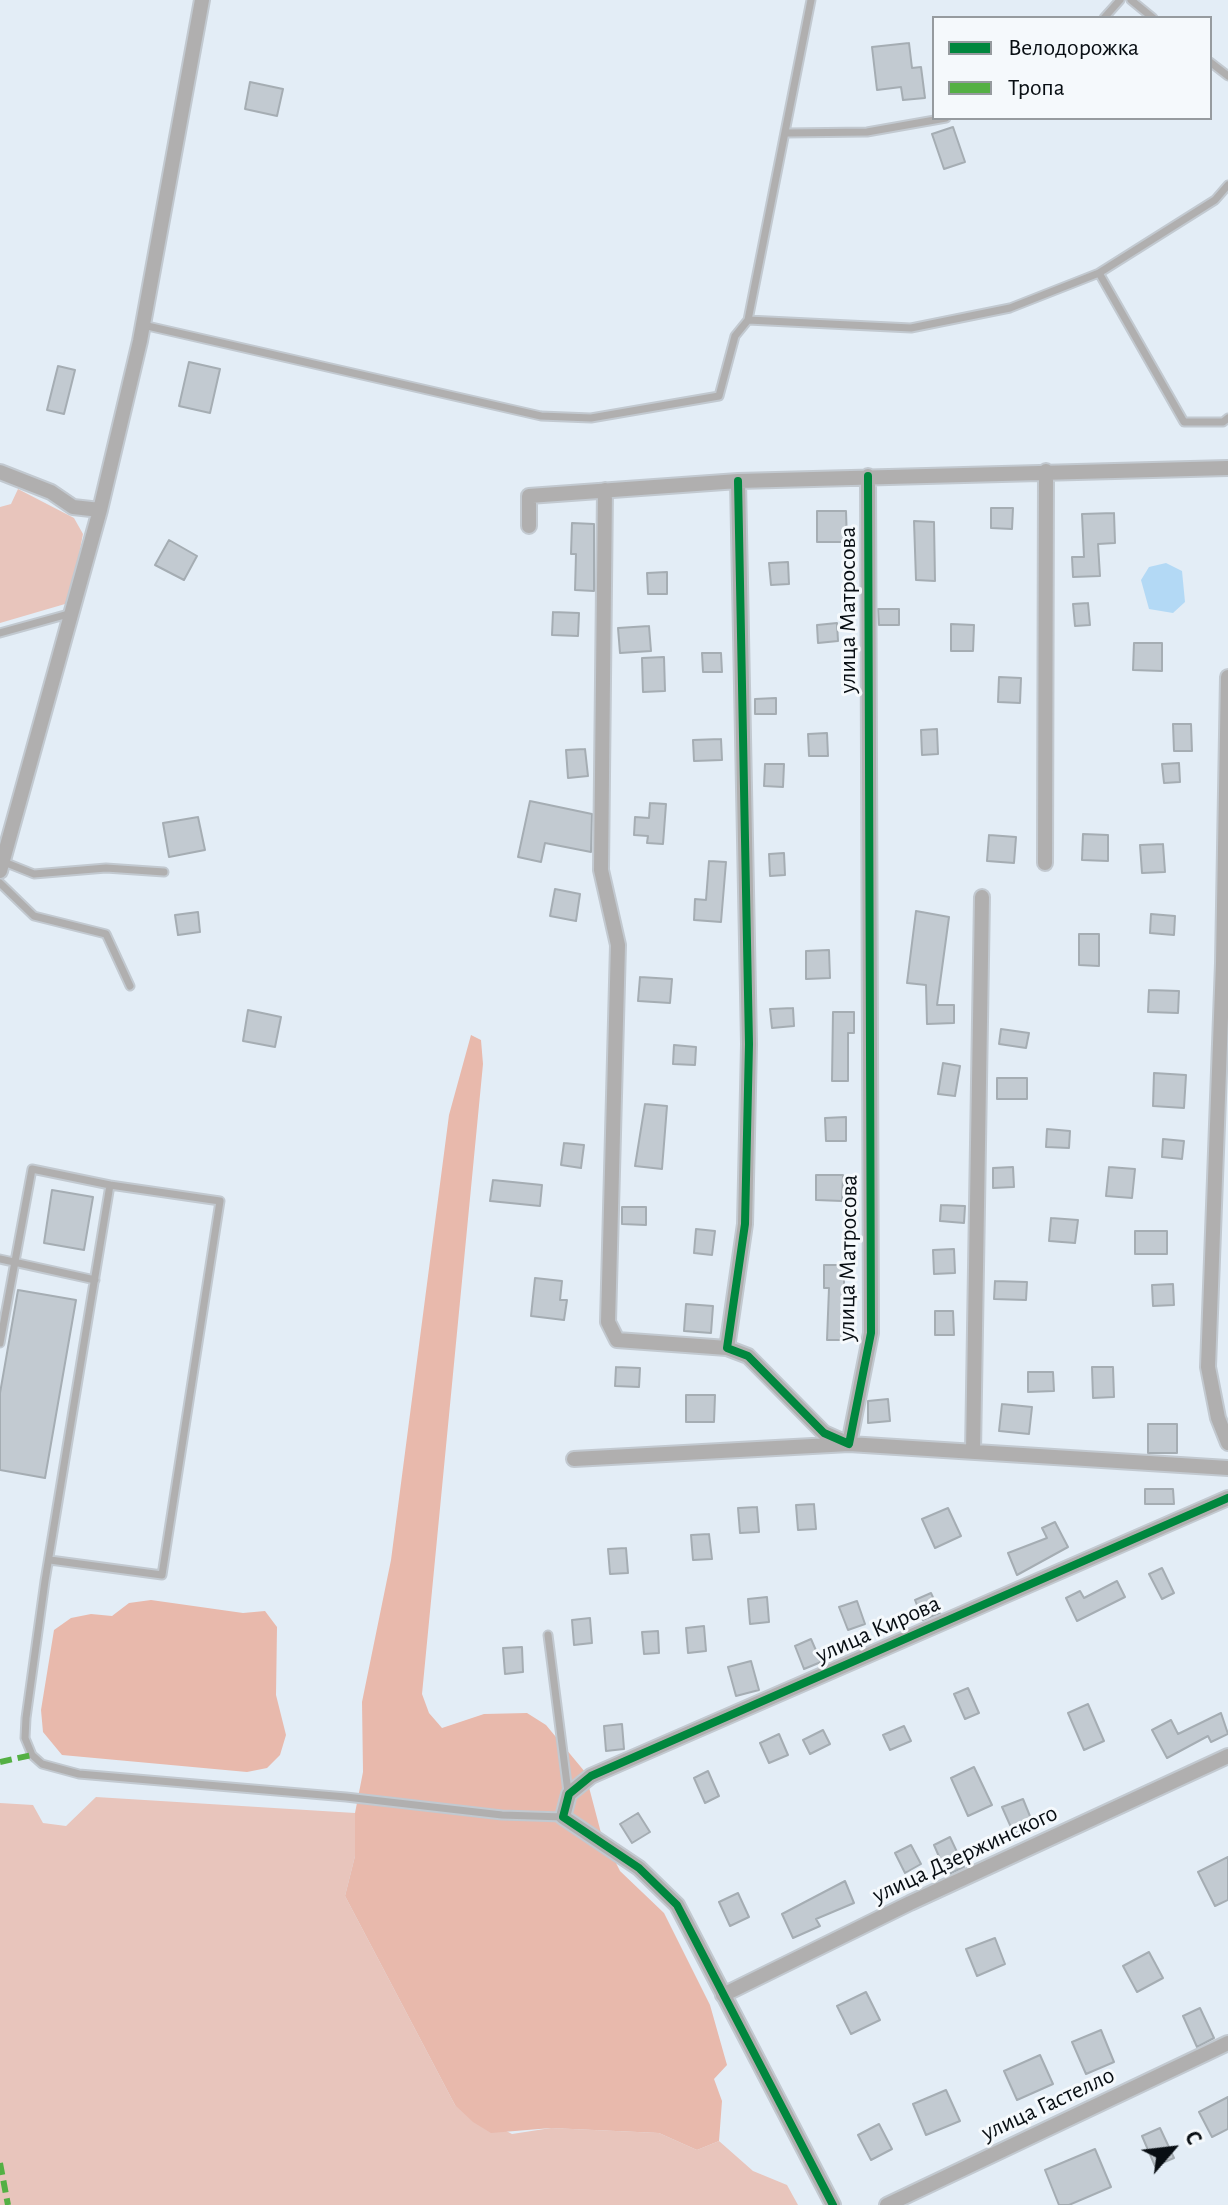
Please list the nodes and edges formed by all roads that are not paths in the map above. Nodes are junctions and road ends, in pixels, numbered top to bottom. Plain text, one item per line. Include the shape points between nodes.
1 (202, 0) edge
2 (811, 0) edge
3 (1120, 0) edge
4 (1131, 0) edge
5 (1106, 16) edge
6 (1151, 16) edge
7 (1212, 64) edge
8 (1228, 76) edge
9 (935, 120) edge
10 (787, 133) junction
11 (1228, 185) edge
12 (1099, 273) junction
13 (748, 320) junction
14 (142, 325) junction
15 (1228, 418) edge
16 (1228, 468) edge
17 (1046, 471) junction
18 (0, 472) edge
19 (868, 476) junction
20 (738, 481) junction
21 (605, 490) junction
22 (100, 510) junction
23 (529, 526) dead end
24 (75, 612) junction
25 (0, 633) edge
26 (1228, 677) edge
27 (1045, 863) dead end
28 (2, 867) edge
29 (164, 872) dead end
30 (0, 883) edge
31 (982, 897) dead end
32 (1225, 963) edge
33 (130, 986) dead end
34 (110, 1185) junction
35 (0, 1259) edge
36 (15, 1262) junction
37 (95, 1280) junction
38 (0, 1343) edge
39 (727, 1348) junction
40 (1228, 1443) edge
41 (849, 1444) junction
42 (973, 1452) junction
43 (574, 1459) dead end
44 (1228, 1468) edge
45 (1228, 1498) edge
46 (50, 1560) junction
47 (548, 1635) dead end
48 (1228, 1756) edge
49 (569, 1794) junction
50 (563, 1817) junction
51 (723, 1995) junction
52 (1228, 2043) edge
53 (833, 2205) edge
54 (887, 2205) edge

1 - 14 street
2 - 10 lane
3 - 5 lane
4 - 6 lane
7 - 8 lane
9 - 10 lane via 867,132
10 - 13 lane
11 - 12 lane via 1215,200
12 - 13 lane via 1010,308 911,328
12 - 15 lane via 1184,422
13 - 14 lane via 735,336 719,396 591,418 541,416
14 - 22 street
16 - 17 street
17 - 19 street
17 - 27 street
18 - 22 street via 51,492 73,507
19 - 20 street
19 - 41 street, улица Матросова via 871,1333
20 - 21 street
20 - 39 street via 749,1044 745,1224
21 - 23 street via 529,496
21 - 39 street via 601,870 618,945 608,1322 617,1340
22 - 24 street
24 - 25 lane
24 - 28 street
26 - 32 street
28 - 29 lane via 34,874 106,868
30 - 33 lane via 34,916 106,934
31 - 42 street
32 - 40 street via 1208,1367
34 - 36 lane via 32,1169
34 - 37 lane
34 - 46 lane via 220,1201 162,1575
35 - 36 lane
36 - 37 lane
36 - 38 lane
37 - 46 lane
39 - 41 street via 748,1356 824,1433
41 - 42 street
41 - 43 street
42 - 44 street
45 - 49 street, улица Кирова via 591,1776
46 - 50 lane via 25,1738 42,1764 79,1774
47 - 49 lane
48 - 51 street, улица Дзержинского
49 - 50 street
50 - 51 street via 639,1868 677,1905
51 - 53 street
52 - 54 street, улица Гастелло

